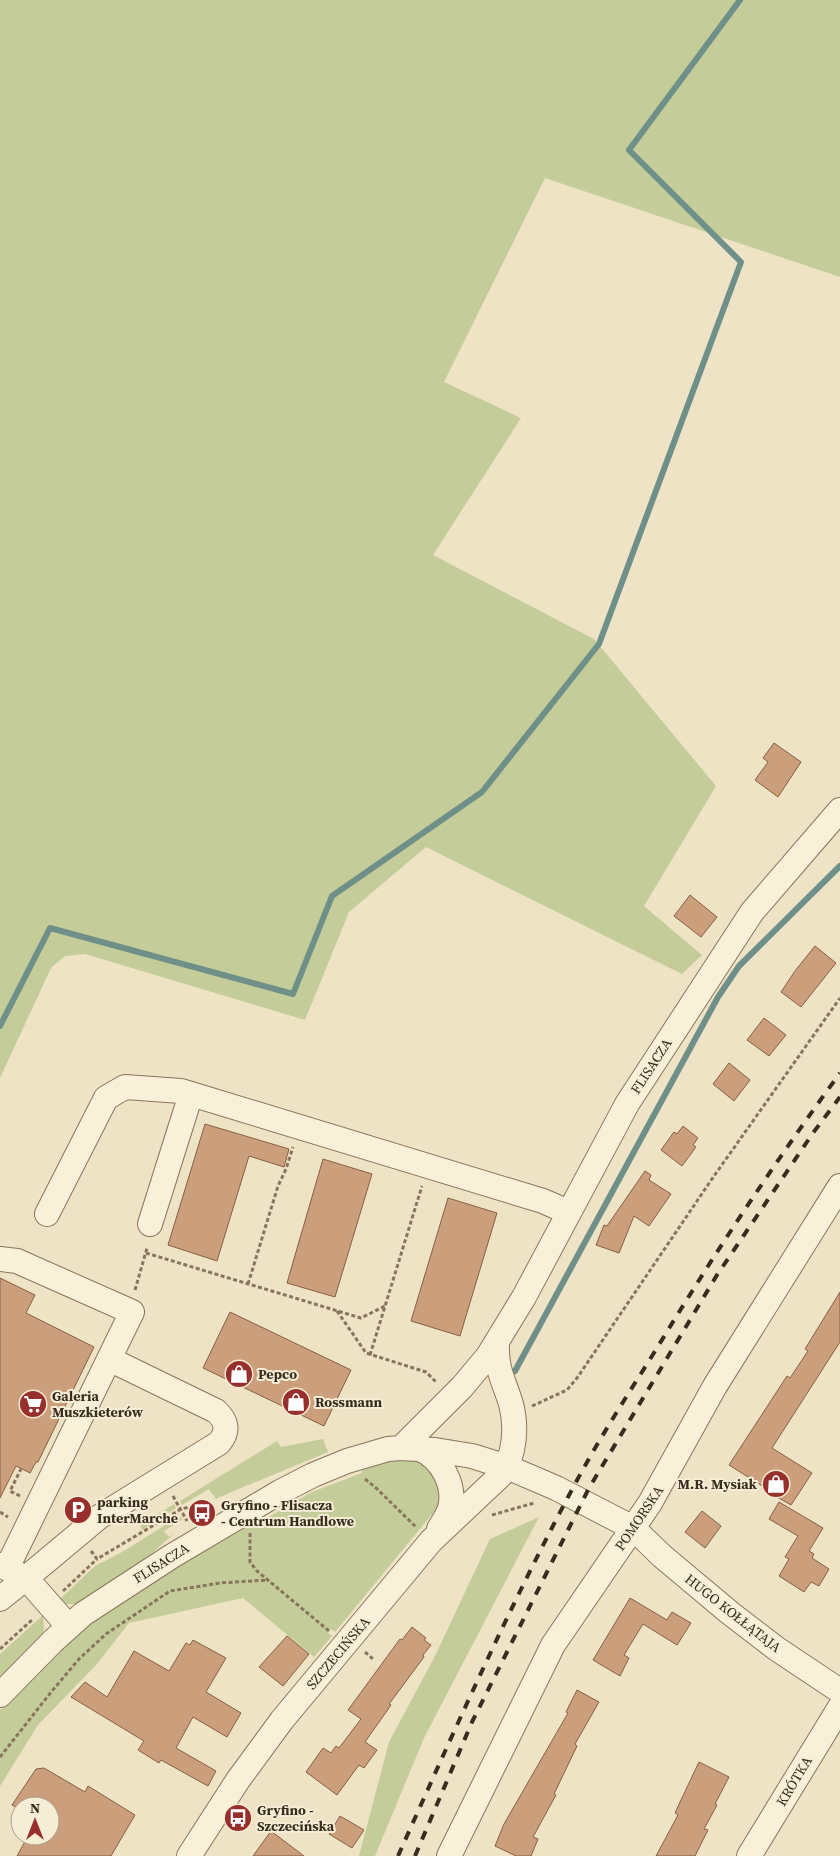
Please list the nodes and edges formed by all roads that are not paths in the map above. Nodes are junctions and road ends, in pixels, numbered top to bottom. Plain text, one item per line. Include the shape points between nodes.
1 (840, 810) edge
2 (191, 1094) junction
3 (840, 1186) edge
4 (568, 1212) junction
5 (48, 1214) dead end
6 (150, 1224) dead end
7 (0, 1258) edge
8 (497, 1344) junction
9 (109, 1359) junction
10 (410, 1448) junction
11 (507, 1467) junction
12 (633, 1528) junction
13 (426, 1536) junction
14 (11, 1570) edge
15 (0, 1599) edge
16 (68, 1627) junction
17 (840, 1691) edge
18 (0, 1695) edge
19 (840, 1707) edge
20 (189, 1856) edge
21 (449, 1856) edge
22 (749, 1856) edge

1 - 4 street, FLISACZA via 752,912 627,1104
2 - 4 street via 543,1201
2 - 5 street via 125,1087 106,1098
2 - 6 street
3 - 12 street, POMORSKA via 715,1386 664,1480
4 - 8 street, FLISACZA
7 - 9 street via 17,1261 132,1312
8 - 10 street, FLISACZA
8 - 11 street via 497,1365 512,1410 512,1457
9 - 14 street
9 - 14 street via 216,1411 223,1417 225,1436
10 - 11 street, FLISACZA via 472,1456
10 - 13 street via 430,1454 448,1480 452,1495 448,1513
10 - 16 street, FLISACZA via 377,1452 347,1461 280,1492 172,1556 100,1602
11 - 12 street, HUGO KOŁŁĄTAJA
11 - 13 street, SZCZECIŃSKA via 501,1476
12 - 17 street, HUGO KOŁŁĄTAJA via 730,1613
12 - 21 street, POMORSKA via 553,1645
13 - 20 street, SZCZECIŃSKA via 268,1739
14 - 15 street
14 - 16 street
16 - 18 street, FLISACZA
19 - 22 street, KRÓTKA

